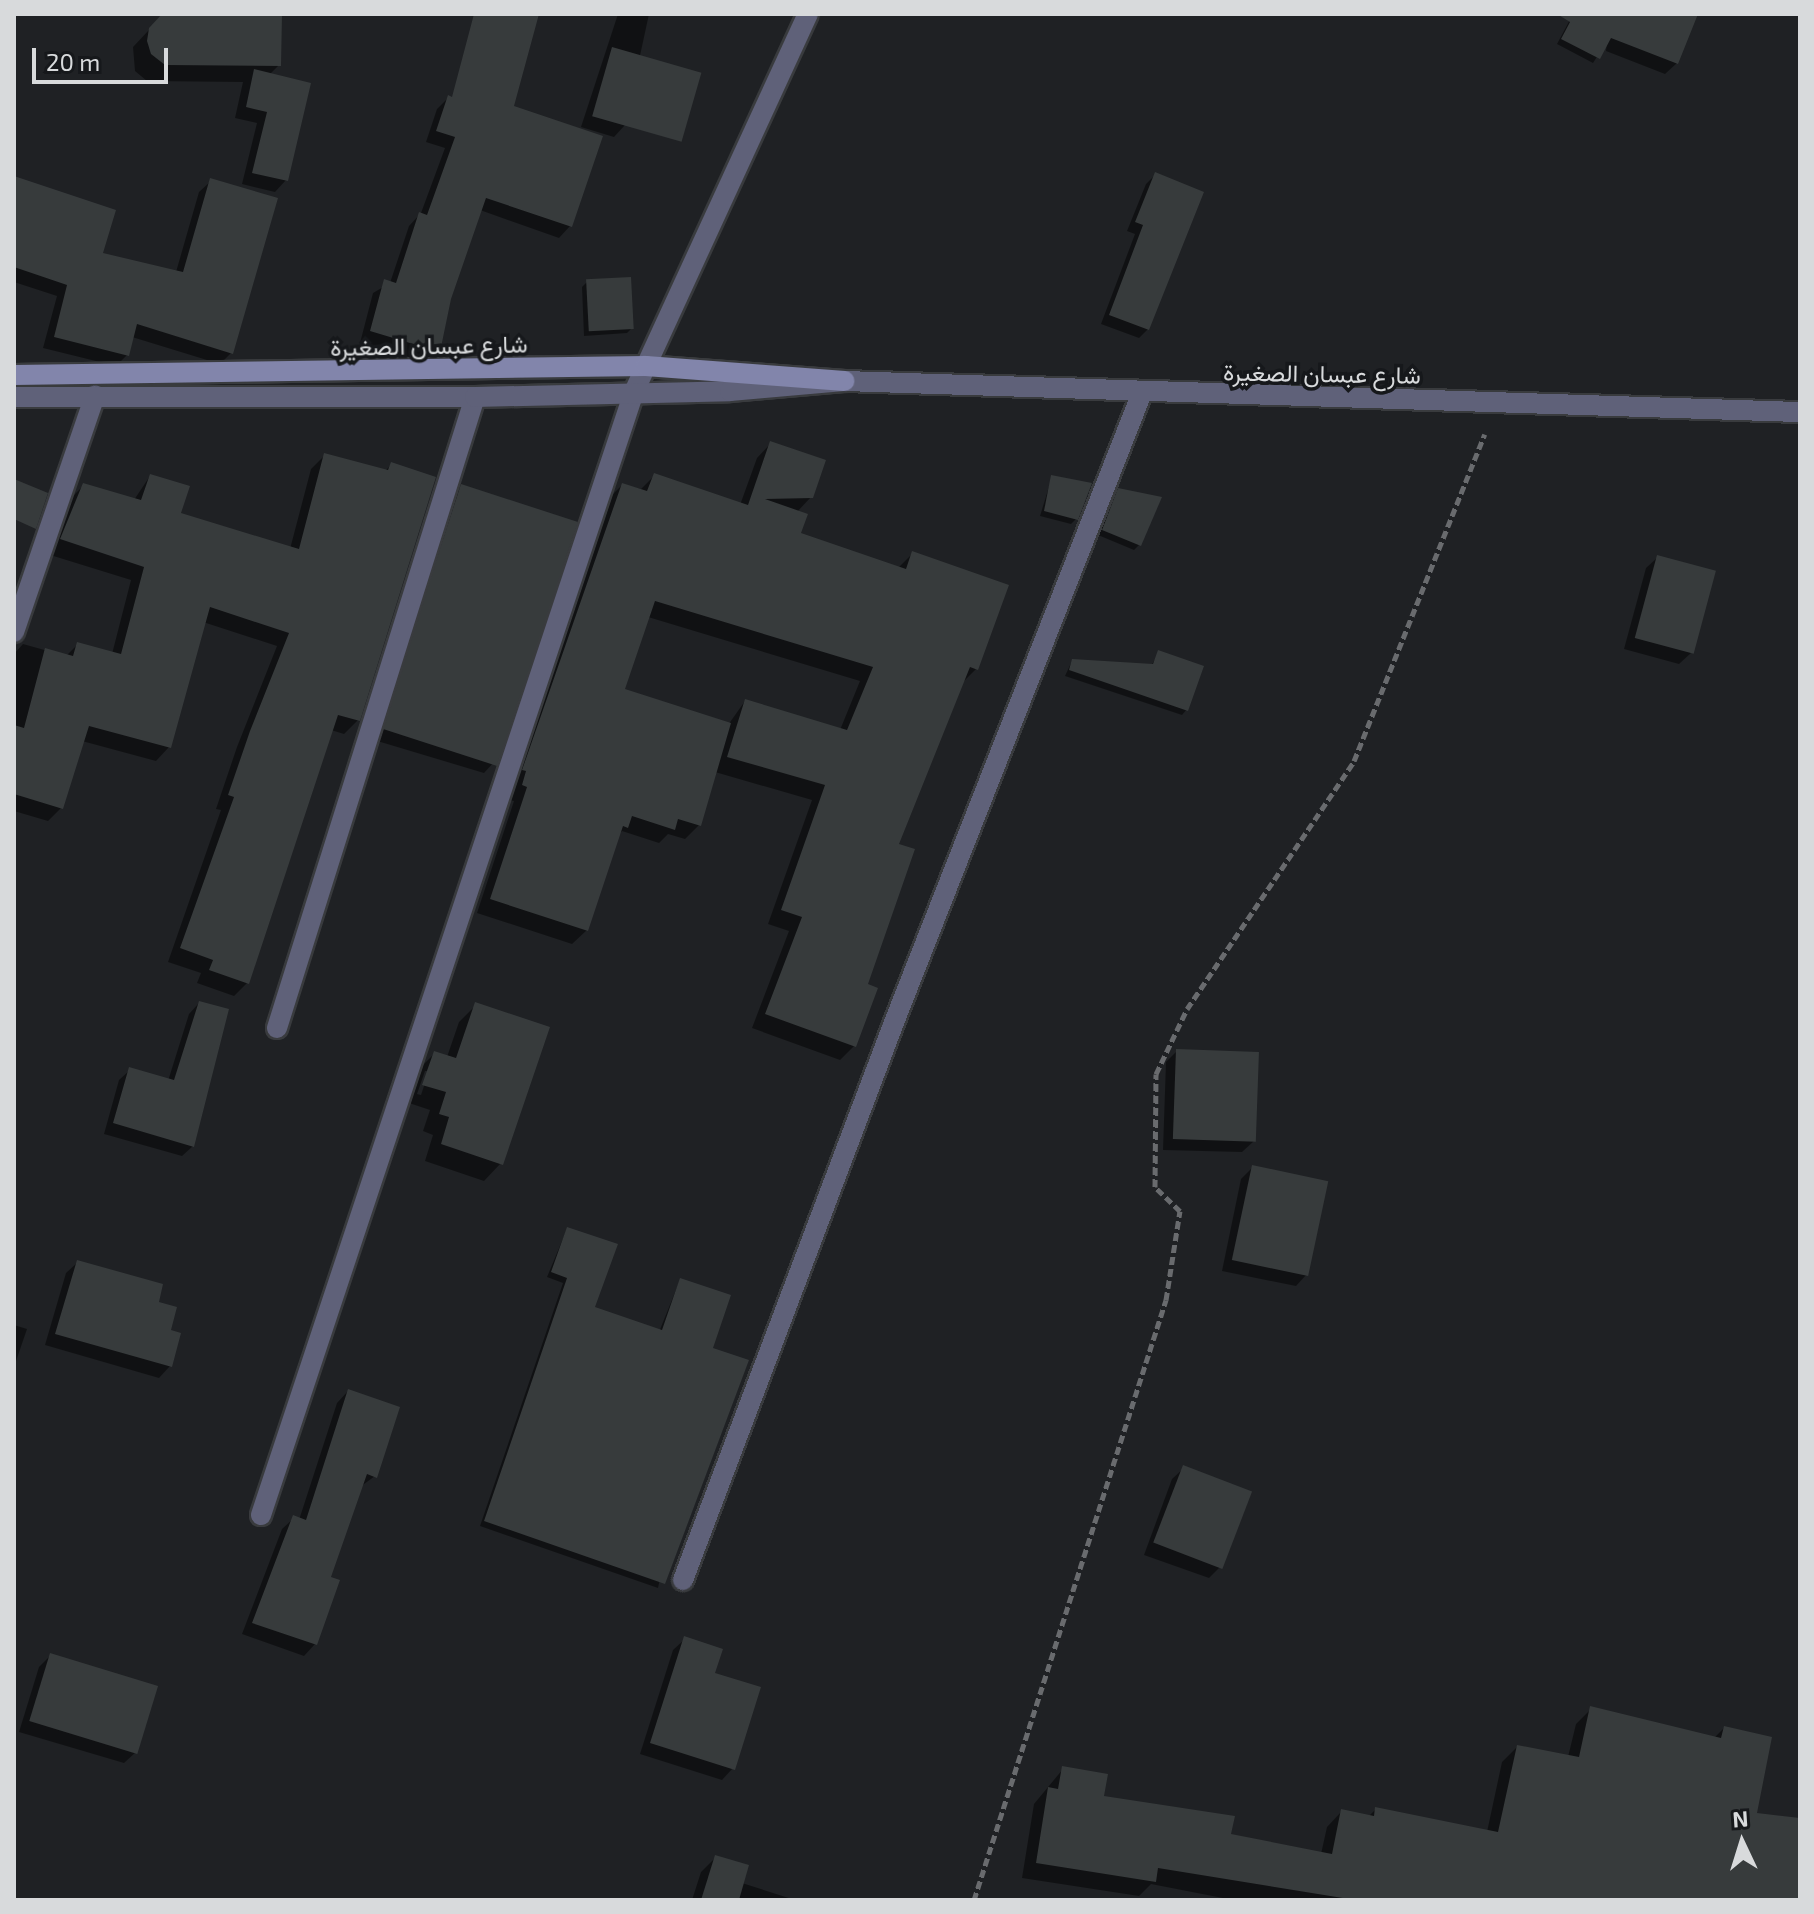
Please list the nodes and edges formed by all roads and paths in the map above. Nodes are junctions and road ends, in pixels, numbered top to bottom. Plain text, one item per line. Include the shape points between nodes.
1 (808, 14) edge
2 (646, 366) junction
3 (14, 375) edge
4 (844, 381) junction
5 (634, 392) junction
6 (95, 395) junction
7 (1141, 395) junction
8 (14, 397) edge
9 (475, 397) junction
10 (1497, 404) junction
11 (1800, 412) edge
12 (14, 632) edge
13 (277, 1028) dead end
14 (261, 1515) dead end
15 (683, 1580) dead end
16 (974, 1900) edge

1 - 2 street
2 - 3 main road, شارع عبسان الصغيرة
2 - 4 main road, شارع عبسان الصغيرة
2 - 5 street
4 - 5 street, شارع عبسان الصغيرة via 730,391
4 - 7 street, شارع عبسان الصغيرة
5 - 9 street, شارع عبسان الصغيرة
5 - 14 street
6 - 8 street, شارع عبسان الصغيرة
6 - 9 street, شارع عبسان الصغيرة
6 - 12 street
7 - 10 street, شارع عبسان الصغيرة
7 - 15 street via 893,1025
9 - 13 street
10 - 11 street, شارع عبسان الصغيرة
10 - 16 path via 1354,761 1187,1009 1156,1074 1155,1187 1180,1211 1166,1300

